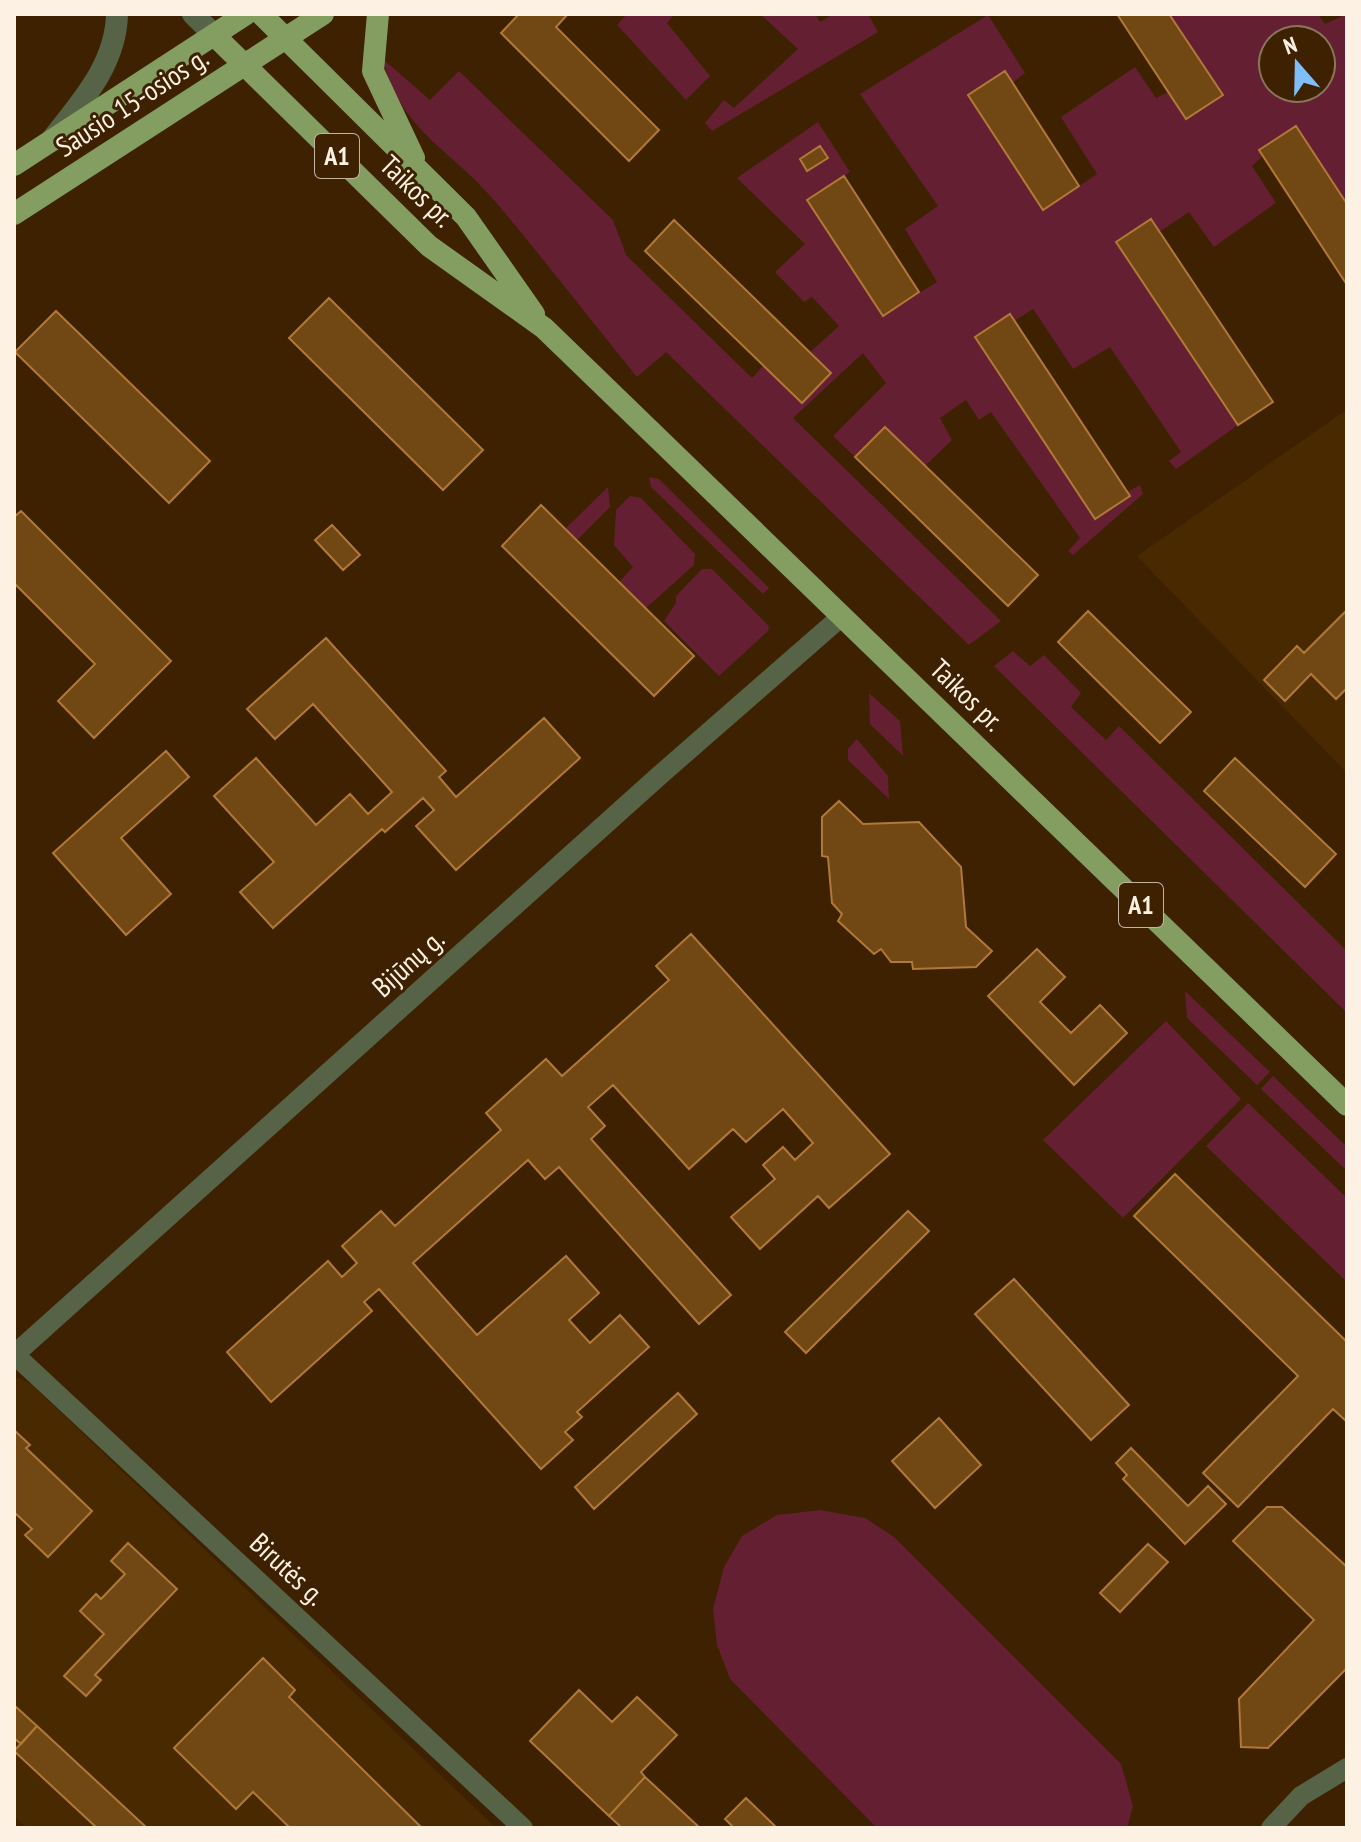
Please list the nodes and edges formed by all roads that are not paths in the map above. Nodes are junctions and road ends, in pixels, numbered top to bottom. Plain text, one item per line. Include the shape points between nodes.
1 (117, 14) edge
2 (193, 14) edge
3 (246, 14) edge
4 (261, 14) edge
5 (323, 14) edge
6 (378, 14) edge
7 (214, 35) junction
8 (285, 39) junction
9 (244, 66) junction
10 (49, 142) junction
11 (14, 165) edge
12 (421, 173) junction
13 (14, 214) edge
14 (544, 328) junction
15 (842, 616) junction
16 (1347, 1105) edge
17 (14, 1355) edge
18 (1347, 1768) edge
19 (523, 1828) edge
20 (1271, 1828) edge

1 - 10 street via 107,61
2 - 7 street, Taikos pr. / A1
3 - 7 main road, Sausio 15-osios g.
4 - 8 main road, Taikos pr. / A1
5 - 8 main road, Sausio 15-osios g.
6 - 12 main road via 373,71
7 - 9 main road, Taikos pr. / A1
7 - 10 main road, Sausio 15-osios g.
8 - 9 main road, Sausio 15-osios g.
8 - 12 main road, Taikos pr. / A1
9 - 13 main road, Sausio 15-osios g.
9 - 14 main road, Taikos pr. / A1 via 429,246
10 - 11 main road, Sausio 15-osios g.
12 - 14 main road, Taikos pr. / A1 via 466,217
14 - 15 main road, Taikos pr. / A1
15 - 16 main road, Taikos pr. / A1
15 - 17 street, Bijūnų g.
17 - 19 street, Birutės g.
18 - 20 street via 1301,1796

